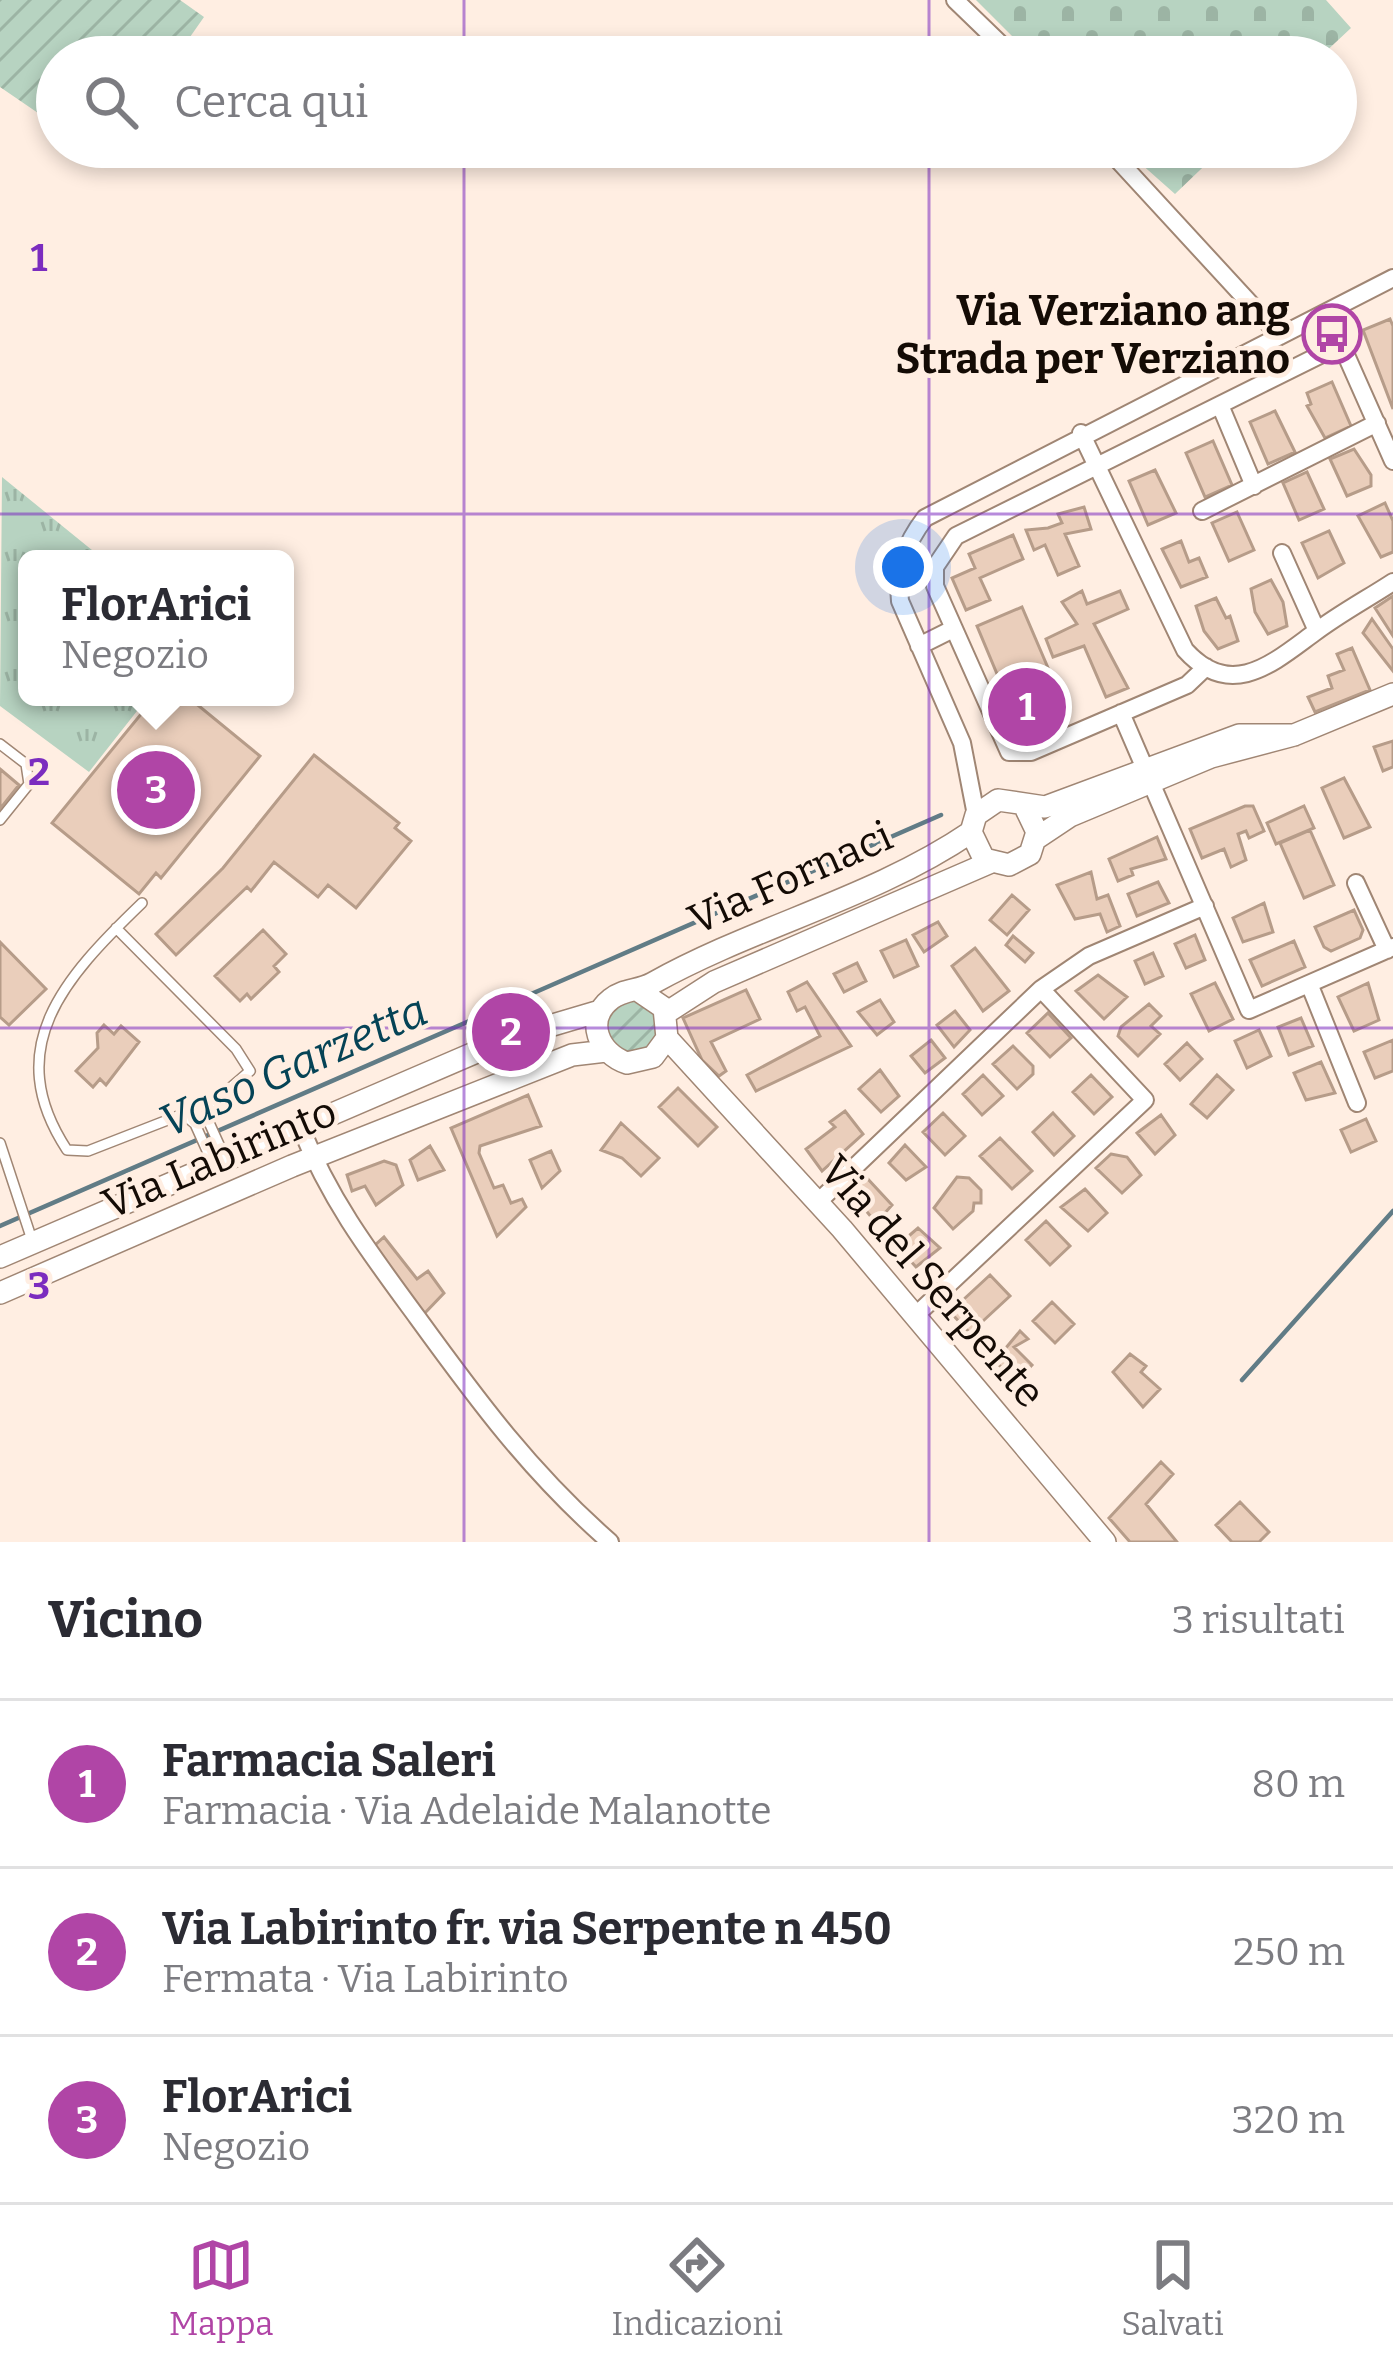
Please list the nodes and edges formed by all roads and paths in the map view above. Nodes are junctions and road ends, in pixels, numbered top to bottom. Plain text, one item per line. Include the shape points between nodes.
1 (955, 0) edge
2 (992, 36) edge
3 (1125, 168) edge
4 (1393, 278) edge
5 (1280, 336) junction
6 (1220, 405) junction
7 (1377, 423) junction
8 (1081, 433) junction
9 (1393, 460) edge
10 (1100, 467) junction
11 (1254, 486) junction
12 (1202, 511) dead end
13 (1282, 553) dead end
14 (1393, 582) edge
15 (953, 629) junction
16 (1317, 631) junction
17 (919, 646) junction
18 (1206, 667) junction
19 (1393, 694) edge
20 (1121, 713) junction
21 (962, 743) junction
22 (0, 744) edge
23 (1147, 775) junction
24 (998, 800) junction
25 (1025, 807) junction
26 (0, 820) edge
27 (974, 824) junction
28 (1037, 838) junction
29 (991, 862) junction
30 (1356, 883) dead end
31 (142, 903) dead end
32 (1204, 906) junction
33 (116, 928) junction
34 (1390, 948) edge
35 (1310, 986) junction
36 (1041, 989) junction
37 (639, 992) junction
38 (600, 1011) junction
39 (666, 1013) junction
40 (32, 1021) dead end
41 (667, 1038) junction
42 (606, 1051) junction
43 (653, 1057) junction
44 (696, 1075) junction
45 (28, 1093) dead end
46 (1358, 1102) dead end
47 (301, 1128) junction
48 (0, 1144) edge
49 (313, 1159) junction
50 (220, 1163) junction
51 (817, 1203) junction
52 (33, 1243) junction
53 (0, 1257) edge
54 (44, 1274) junction
55 (0, 1293) edge
56 (915, 1316) junction
57 (610, 1542) edge
58 (1105, 1542) edge

1 - 2 street
3 - 5 street
4 - 5 street
5 - 8 street
6 - 7 street via 1330,350 1346,355
6 - 10 street
6 - 11 street
7 - 9 street
7 - 11 street
8 - 10 street
8 - 17 street via 925,518 897,576
10 - 15 street via 956,536 935,567
10 - 18 street via 1185,650
11 - 12 street
13 - 16 street
14 - 16 street
15 - 17 street
15 - 20 street via 1009,752 1031,752
16 - 18 street via 1266,670
17 - 21 street
18 - 20 street via 1186,685
19 - 23 street, Via Fornaci via 1294,735
20 - 23 street
21 - 24 street
21 - 27 street
22 - 26 lane via 26,764 29,784
23 - 25 street, Via Fornaci
23 - 28 street, Via Fornaci
23 - 32 street
24 - 25 street, Via Fornaci
24 - 27 street, Via Fornaci
25 - 28 street
27 - 29 street via 979,854
27 - 37 street, Via Fornaci via 925,860
28 - 29 street, Via Fornaci via 1020,861
29 - 39 street, Via Fornaci via 714,982
30 - 34 street
31 - 33 lane
32 - 35 street via 1249,1010
32 - 36 street via 1089,956
33 - 40 lane
33 - 50 lane, Via Labirinto via 250,1071 209,1103
34 - 35 street
35 - 46 street
36 - 51 street
36 - 56 street via 1145,1100
37 - 38 street, Via Fornaci via 614,996
37 - 39 street
38 - 42 street via 597,1033
38 - 47 street, Via Labirinto via 509,1038
39 - 41 street
41 - 43 street
41 - 44 street, Via del Serpente
42 - 43 street via 627,1063
42 - 49 street, Via Labirinto via 572,1055
43 - 44 street, Via del Serpente
44 - 51 street, Via del Serpente
45 - 50 lane, Via Labirinto via 46,1130 67,1150 187,1116
47 - 49 street
47 - 50 street, Via Labirinto
48 - 52 lane
49 - 54 street, Via Labirinto
49 - 57 street via 325,1188 493,1422
50 - 52 street, Via Labirinto
51 - 56 street, Via del Serpente
52 - 53 street, Via Labirinto
52 - 54 street
54 - 55 street, Via Labirinto
56 - 58 street, Via del Serpente

